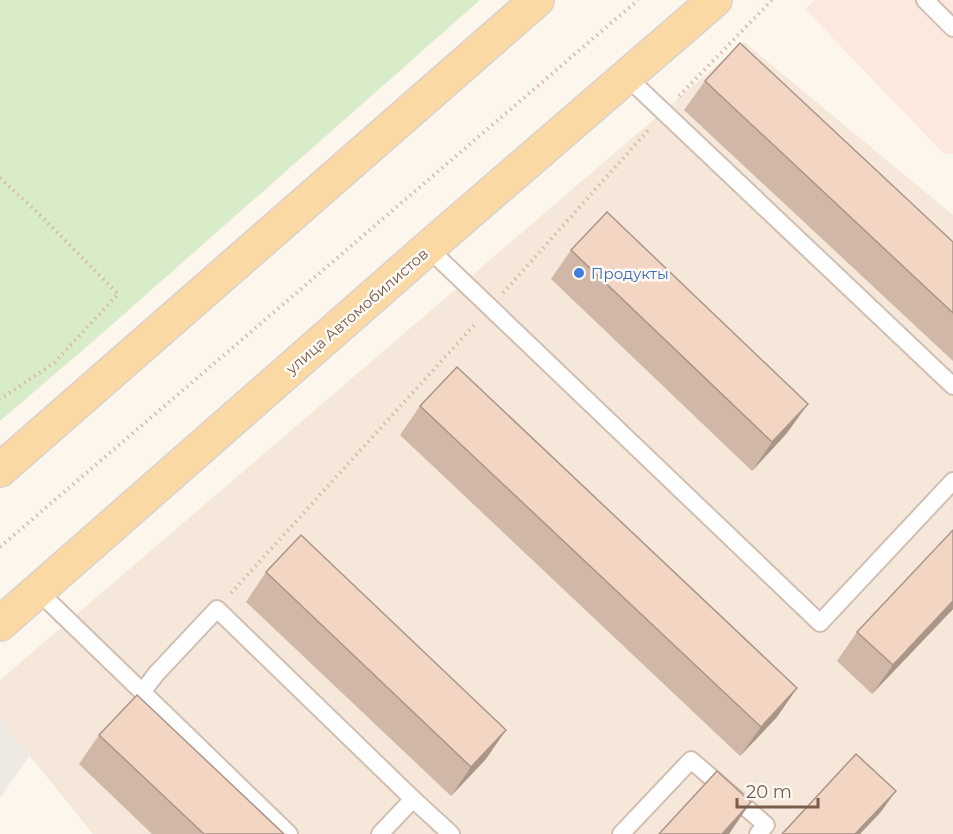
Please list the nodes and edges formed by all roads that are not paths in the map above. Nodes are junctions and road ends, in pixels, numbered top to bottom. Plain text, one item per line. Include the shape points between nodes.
1 (537, 0) edge
2 (716, 0) edge
3 (925, 0) edge
4 (953, 28) edge
5 (627, 77) junction
6 (429, 248) junction
7 (953, 387) edge
8 (0, 470) edge
9 (953, 481) edge
10 (38, 591) junction
11 (0, 624) edge
12 (143, 691) junction
13 (413, 799) junction
14 (290, 834) edge
15 (380, 834) edge
16 (451, 834) edge
17 (621, 834) edge
18 (758, 834) edge

1 - 8 main road
2 - 5 main road, улица Автомобилистов
3 - 4 lane
5 - 6 main road, улица Автомобилистов
5 - 7 lane
6 - 9 lane via 820,623
6 - 10 main road, улица Автомобилистов
10 - 11 main road, улица Автомобилистов
10 - 12 lane
12 - 13 lane via 217,609
12 - 14 lane
13 - 15 lane
13 - 16 lane
17 - 18 lane via 691,760 766,825

